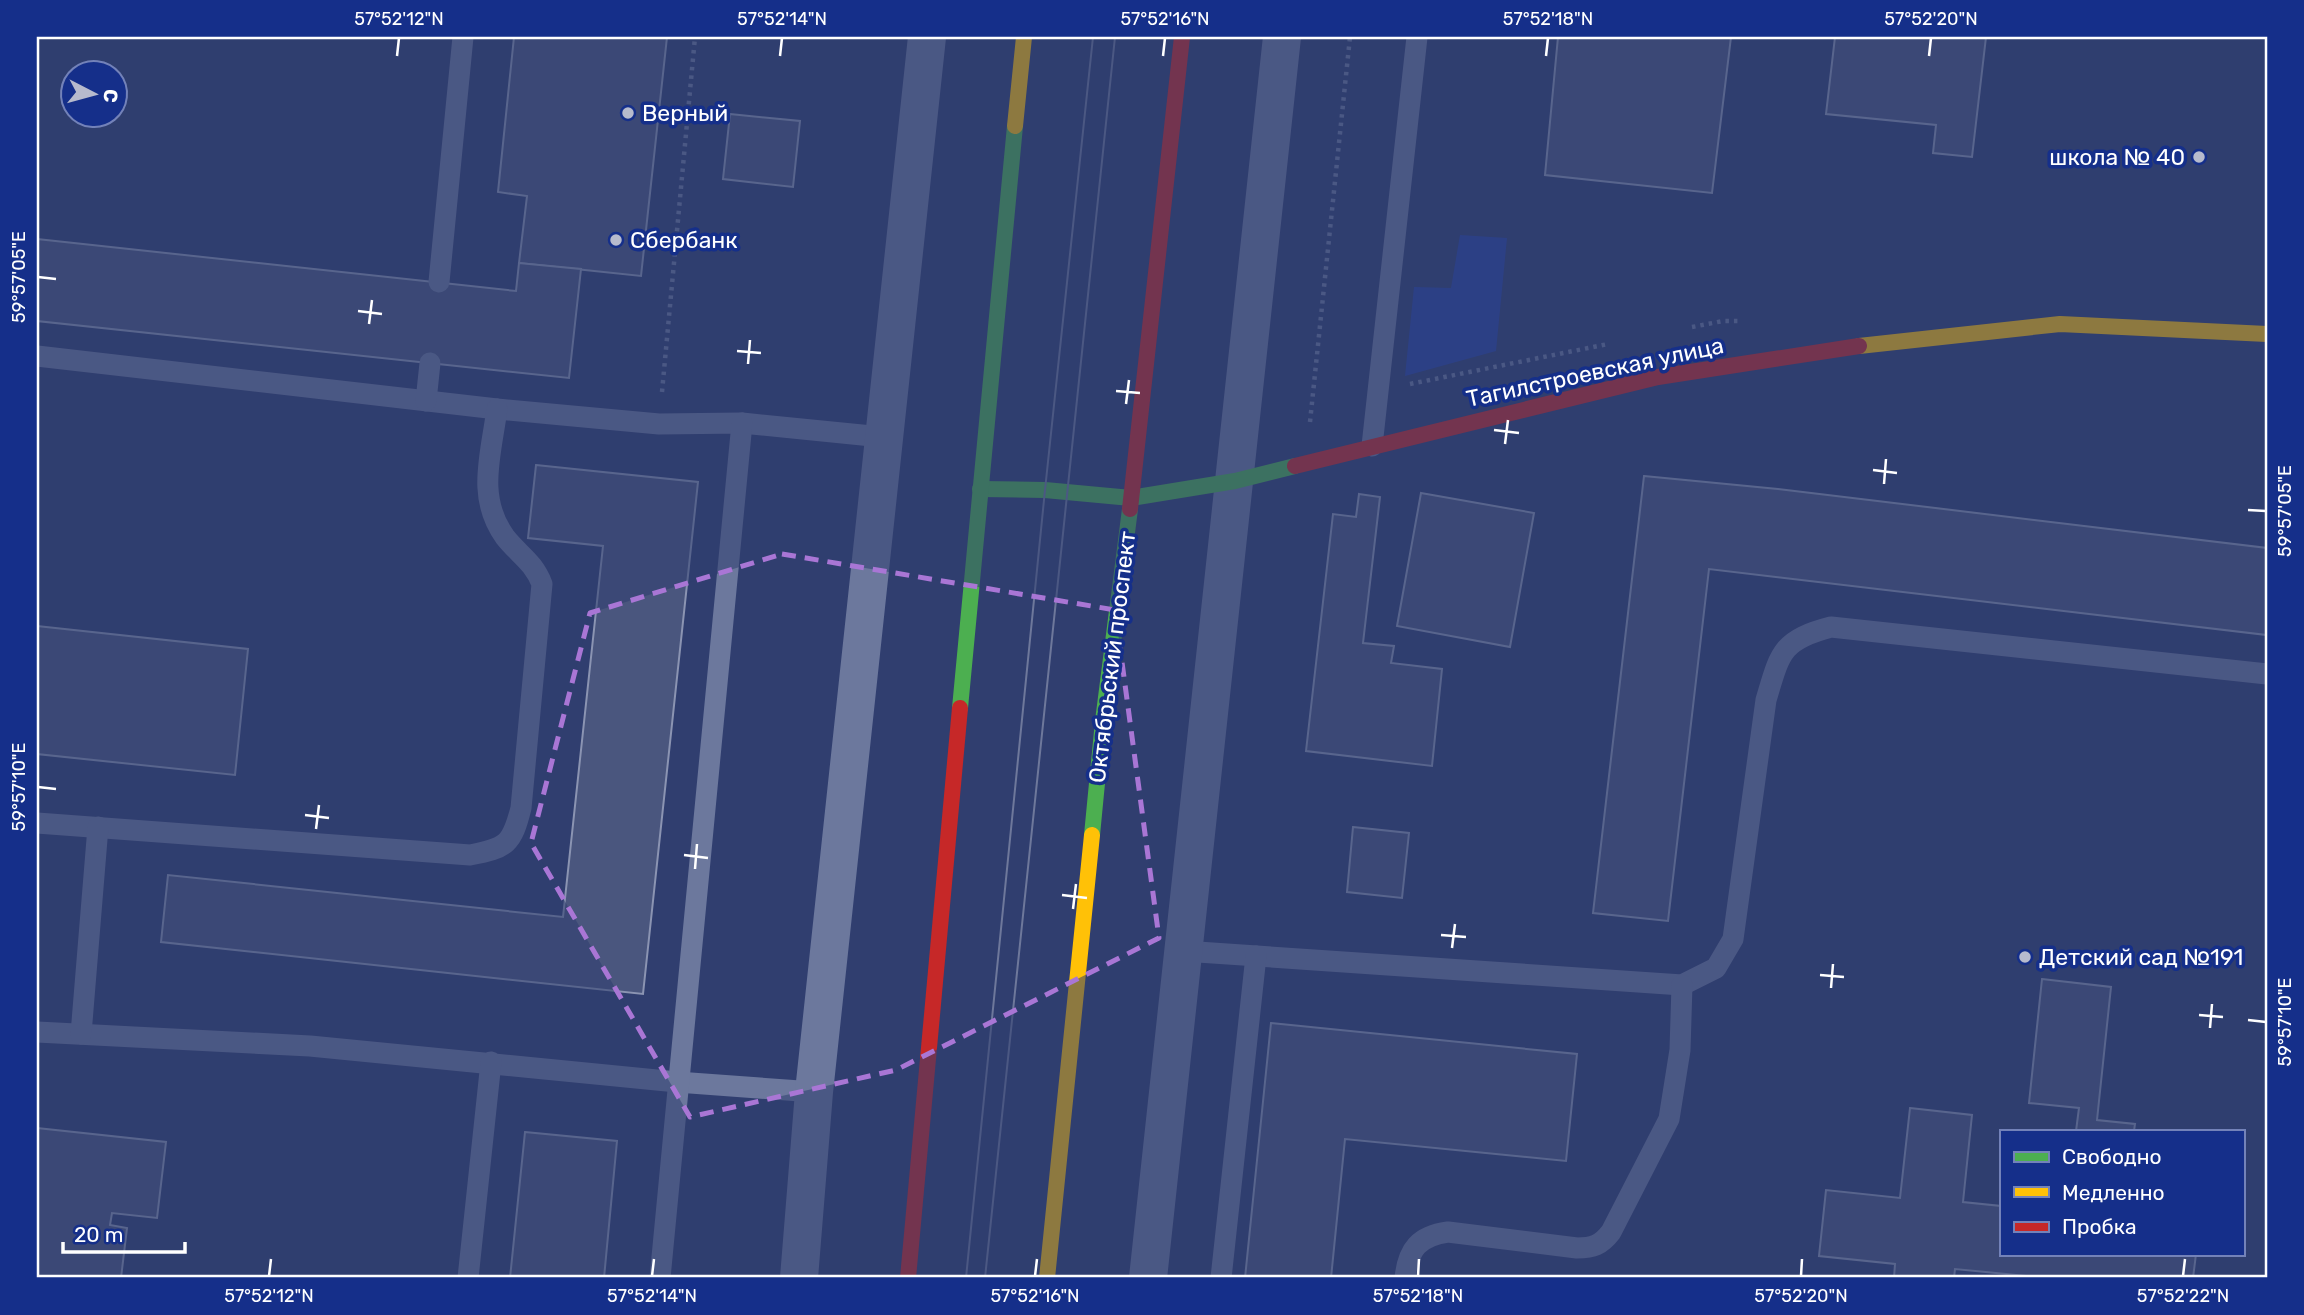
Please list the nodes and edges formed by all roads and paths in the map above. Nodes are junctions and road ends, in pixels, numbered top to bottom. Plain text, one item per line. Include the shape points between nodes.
1 (463, 37) edge
2 (695, 37) edge
3 (927, 37) edge
4 (1024, 37) edge
5 (1182, 37) edge
6 (1282, 37) edge
7 (1350, 37) edge
8 (1417, 37) edge
9 (439, 282) dead end
10 (2267, 334) edge
11 (37, 356) edge
12 (430, 363) dead end
13 (426, 401) junction
14 (497, 409) junction
15 (742, 423) junction
16 (659, 424) junction
17 (882, 437) junction
18 (1372, 446) junction
19 (1305, 465) junction
20 (1236, 481) junction
21 (979, 489) junction
22 (1131, 498) junction
23 (2267, 674) edge
24 (37, 823) edge
25 (98, 827) junction
26 (1182, 951) junction
27 (1256, 956) junction
28 (1682, 985) junction
29 (37, 1032) edge
30 (81, 1034) junction
31 (491, 1062) junction
32 (677, 1082) junction
33 (814, 1092) junction
34 (468, 1278) edge
35 (660, 1278) edge
36 (799, 1278) edge
37 (908, 1278) edge
38 (1046, 1278) edge
39 (1148, 1278) edge
40 (1221, 1278) edge
41 (1405, 1278) edge

1 - 9 lane
2 - 16 path
3 - 17 street
4 - 21 main road
5 - 22 main road, Октябрьский проспект
6 - 20 street
7 - 19 path
8 - 18 lane
10 - 18 main road, Тагилстроевская улица via 2060,324 1882,342 1658,377
11 - 13 lane
12 - 13 lane
13 - 14 lane
14 - 16 lane
14 - 25 lane via 486,492 491,512 510,543 536,570 541,584 522,808 509,842 470,855
15 - 16 lane
15 - 17 lane
15 - 32 lane
17 - 33 street
18 - 19 main road, Тагилстроевская улица
19 - 20 main road, Тагилстроевская улица
20 - 22 main road, Тагилстроевская улица
20 - 26 street
21 - 22 main road, Тагилстроевская улица
21 - 37 main road
22 - 38 main road, Октябрьский проспект via 1103,721
23 - 28 lane via 1831,627 1807,633 1788,645 1766,699 1733,939 1716,968
24 - 25 lane
25 - 30 lane
26 - 27 lane
26 - 39 street
27 - 28 lane
27 - 40 lane
28 - 41 lane via 1680,1050 1670,1119 1603,1242 1577,1248 1433,1234 1410,1254
29 - 30 lane
30 - 31 lane via 310,1046
31 - 32 lane
31 - 34 lane
32 - 33 lane
32 - 35 lane
33 - 36 street

